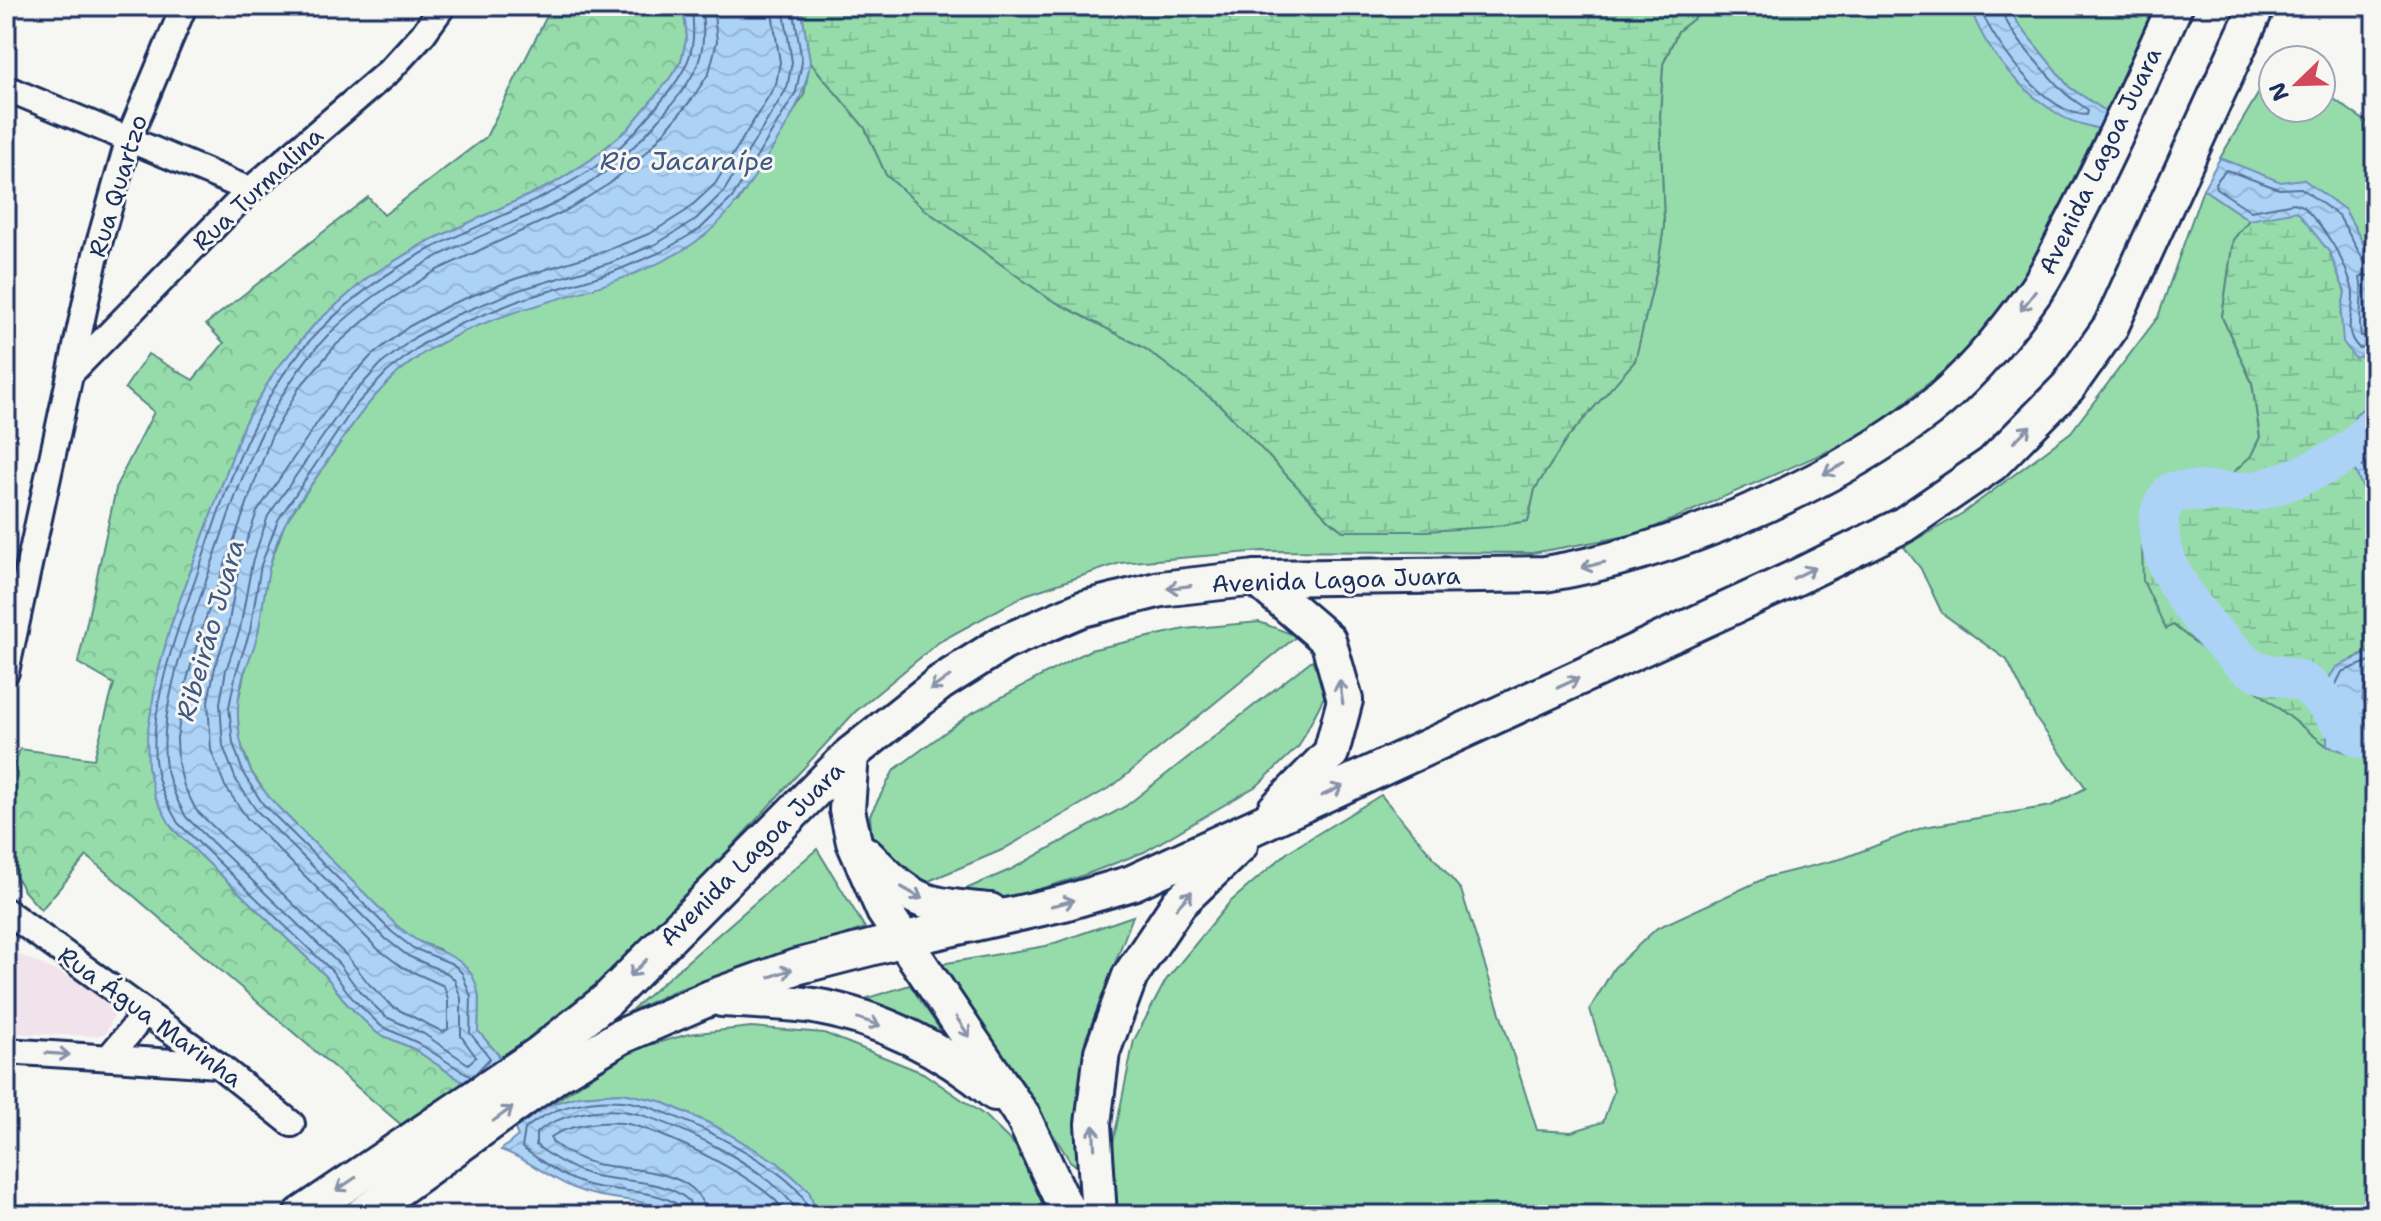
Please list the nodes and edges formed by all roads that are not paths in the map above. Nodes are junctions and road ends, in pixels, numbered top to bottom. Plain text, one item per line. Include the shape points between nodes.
1 (184, 6) edge
2 (443, 6) edge
3 (2175, 6) edge
4 (2257, 6) edge
5 (6, 88) edge
6 (129, 138) junction
7 (250, 190) junction
8 (73, 371) junction
9 (1256, 578) junction
10 (6, 672) edge
11 (851, 754) junction
12 (1261, 824) junction
13 (854, 842) junction
14 (6, 911) edge
15 (1015, 914) junction
16 (905, 939) junction
17 (710, 998) junction
18 (142, 1010) junction
19 (6, 1051) edge
20 (109, 1057) junction
21 (548, 1064) junction
22 (218, 1065) junction
23 (1023, 1117) junction
24 (292, 1124) dead end
25 (442, 1139) junction
26 (301, 1215) edge
27 (362, 1215) edge
28 (1069, 1215) edge
29 (1099, 1215) edge

1 - 6 street, Rua Quartzo
2 - 7 street, Rua Turmalina via 389,71
3 -> 9 main road, Avenida Lagoa Juara via 2106,159 2038,287 1988,354 1927,410 1859,456 1765,505 1592,567 1545,574
12 -> 4 main road, Avenida Lagoa Juara via 1903,525 1992,464 2068,387 2111,326
5 - 6 street
6 - 7 street
6 - 8 street, Rua Quartzo via 96,254
7 - 8 street, Rua Turmalina
8 - 10 street
9 -> 11 main road, Avenida Lagoa Juara via 1161,589 1095,606 1003,643 940,683
12 -> 9 main road via 1331,753 1345,700 1328,640
11 - 13 main road via 847,810
11 -> 21 main road, Avenida Lagoa Juara
15 -> 12 main road, Avenida Lagoa Juara via 1132,883
29 -> 12 main road via 1093,1124 1102,1052 1130,976 1179,903
13 -> 15 main road via 916,897
13 - 16 main road via 884,911
14 - 18 street, Rua Água Marinha
15 - 16 main road, Avenida Lagoa Juara
17 -> 16 main road, Avenida Lagoa Juara via 796,967
16 -> 23 main road
17 - 21 main road, Avenida Lagoa Juara
17 -> 23 main road via 815,1006 869,1020 966,1069
18 - 20 street
18 - 22 street, Rua Água Marinha
19 -> 20 street
20 - 22 street
21 - 25 main road, Avenida Lagoa Juara
22 - 24 street, Rua Água Marinha
23 - 28 main road
25 -> 26 main road, Avenida Lagoa Juara
25 - 27 main road, Avenida Lagoa Juara

